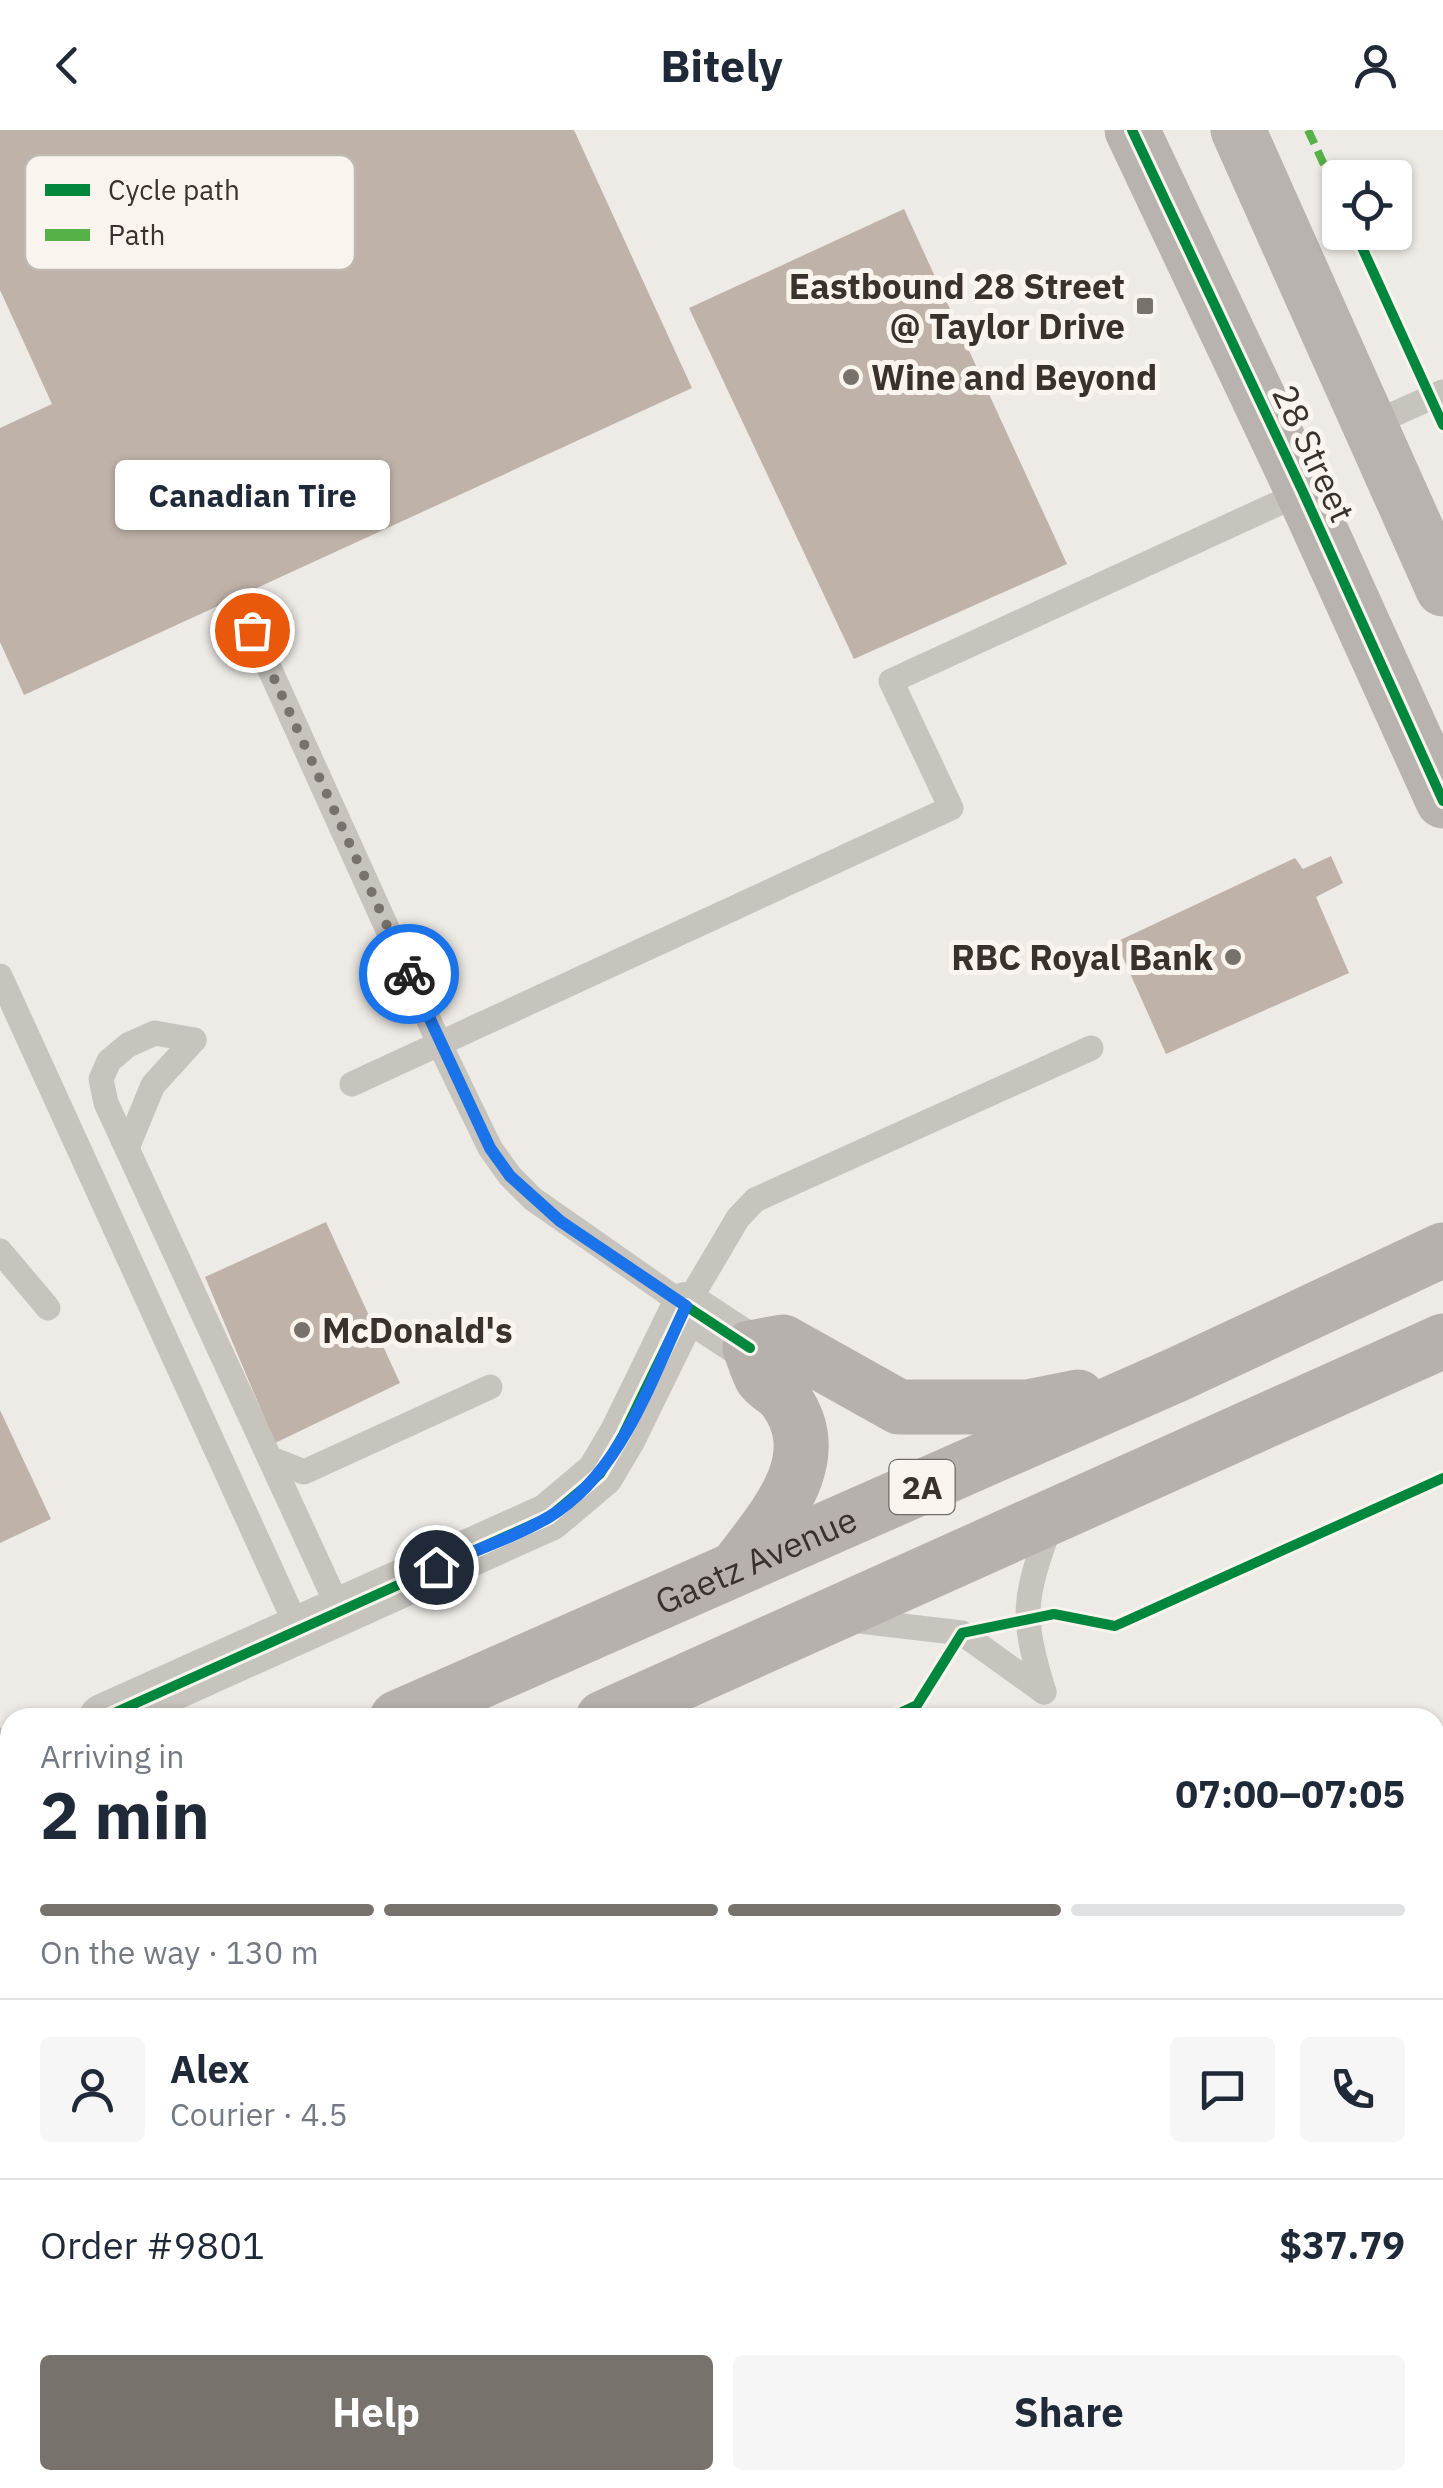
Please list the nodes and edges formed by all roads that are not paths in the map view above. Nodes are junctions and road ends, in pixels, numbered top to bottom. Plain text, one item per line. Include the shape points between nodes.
1 (1132, 130) edge
2 (1238, 130) edge
3 (1443, 392) edge
4 (1370, 426) junction
5 (1303, 492) junction
6 (1443, 589) edge
7 (252, 630) dead end
8 (1443, 801) edge
9 (0, 976) edge
10 (440, 1044) junction
11 (1092, 1048) dead end
12 (352, 1084) dead end
13 (127, 1148) junction
14 (1443, 1250) edge
15 (0, 1251) edge
16 (686, 1306) junction
17 (48, 1308) dead end
18 (1443, 1341) edge
19 (750, 1348) junction
20 (1176, 1375) junction
21 (490, 1387) dead end
22 (270, 1459) junction
23 (1053, 1518) junction
24 (736, 1568) junction
25 (831, 1618) junction
26 (319, 1621) junction
27 (125, 1708) edge
28 (420, 1708) edge
29 (626, 1708) edge

1 - 5 street, 28 Street
2 - 4 street, 28 Street
3 - 4 lane
4 - 6 street, 28 Street
5 - 8 street, 28 Street
5 - 10 lane via 891,681 950,808
7 - 10 lane
9 - 26 lane
10 - 12 lane
10 - 16 lane via 510,1176 560,1221
11 - 16 lane via 755,1200
13 - 13 lane via 101,1079 109,1061 155,1033 194,1040 153,1085
13 - 22 lane
14 - 20 main road, Gaetz Avenue / 2A
15 - 17 lane
16 - 19 street
16 - 26 street via 623,1435 600,1474 575,1498 549,1517
18 - 23 main road, 2A
19 - 20 main road via 782,1342 899,1407 1028,1408
19 - 24 main road via 762,1377 800,1426 802,1451 790,1494
20 - 24 main road, Gaetz Avenue / 2A
21 - 22 lane via 304,1472
22 - 26 lane
23 - 25 main road, 2A
23 - 25 lane via 1028,1588 1030,1648 1044,1692 962,1633
24 - 28 main road, Gaetz Avenue / 2A
25 - 29 main road, 2A
26 - 27 street

